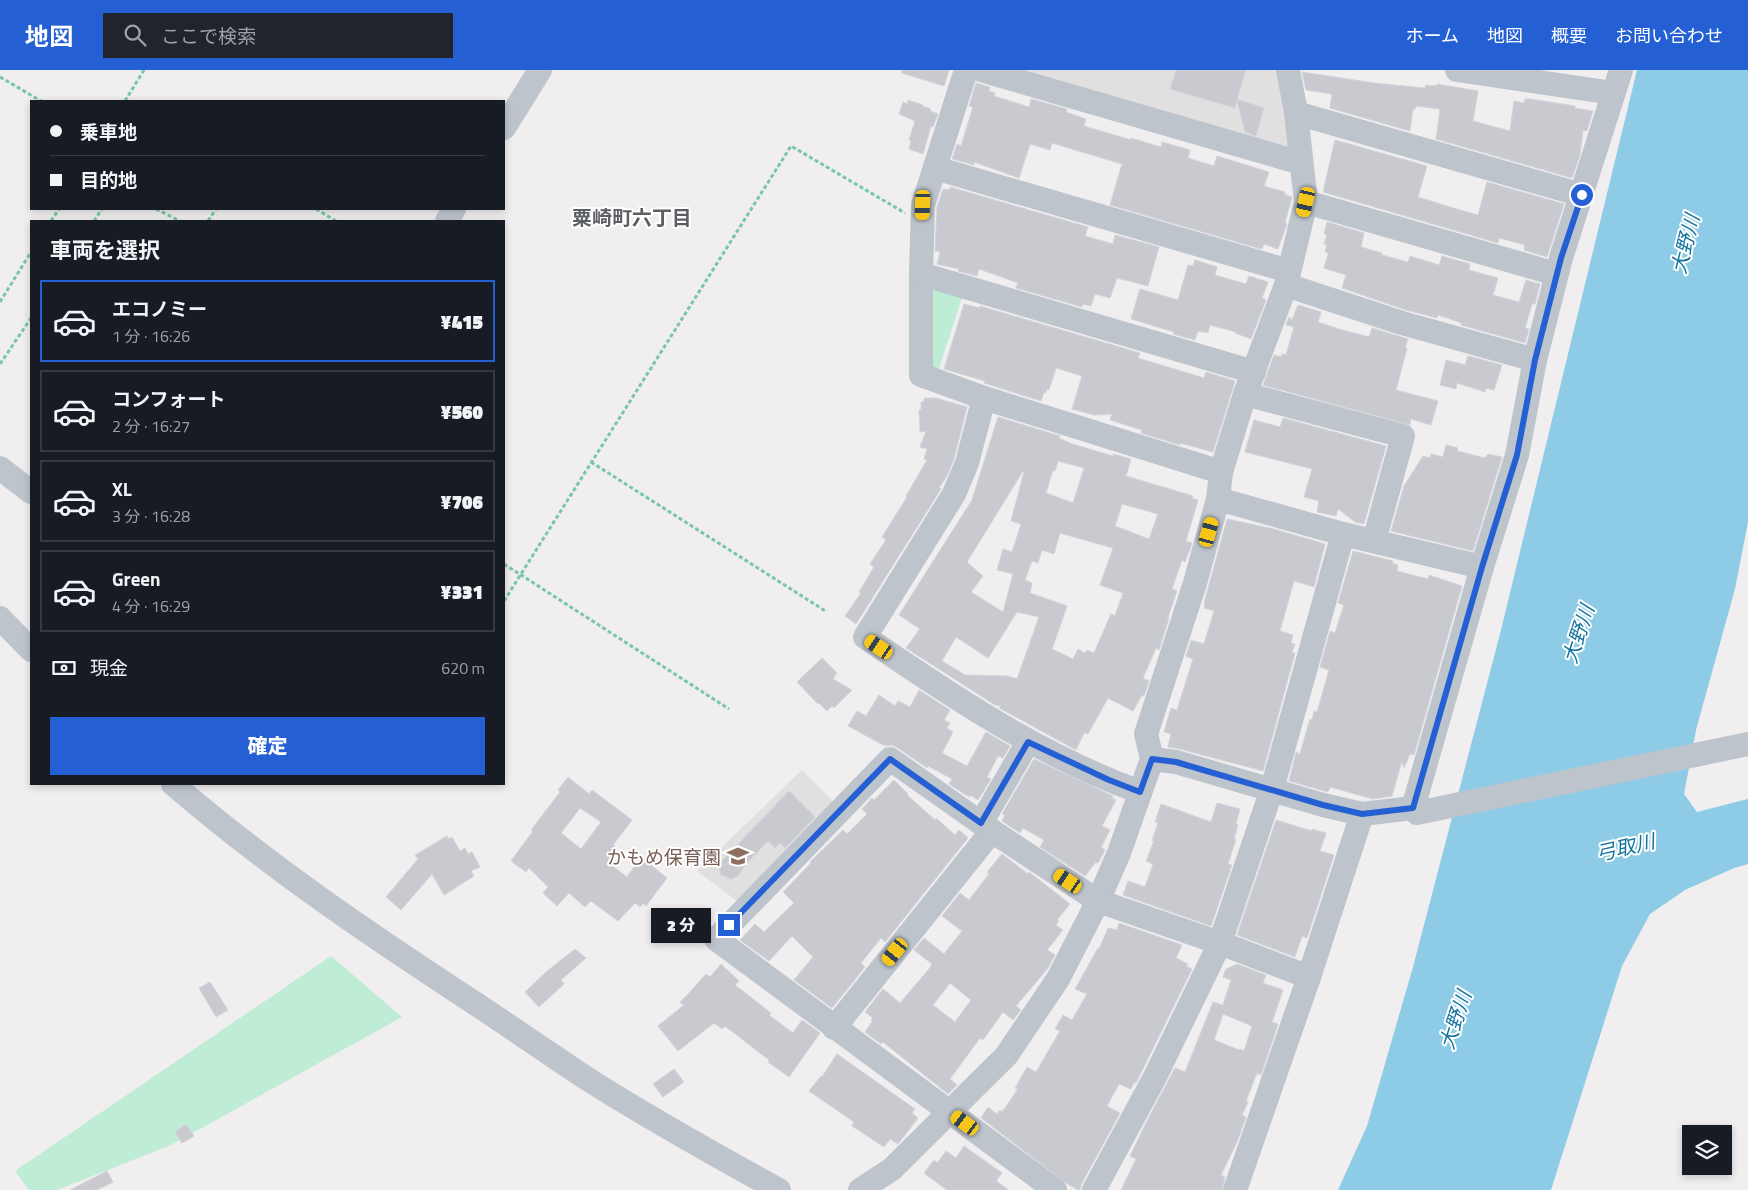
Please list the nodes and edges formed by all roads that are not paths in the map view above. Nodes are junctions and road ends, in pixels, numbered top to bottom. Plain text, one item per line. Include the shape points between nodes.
1 (540, 70) edge
2 (966, 70) edge
3 (981, 70) edge
4 (1288, 70) edge
5 (1457, 70) edge
6 (1621, 70) edge
7 (1613, 93) junction
8 (1296, 113) junction
9 (505, 126) edge
10 (1301, 162) junction
11 (935, 168) junction
12 (1582, 195) junction
13 (1306, 202) junction
14 (921, 274) junction
15 (1556, 274) junction
16 (1288, 278) junction
17 (1535, 360) junction
18 (1249, 383) junction
19 (984, 398) junction
20 (0, 468) edge
21 (1221, 472) junction
22 (30, 491) edge
23 (1218, 499) junction
24 (1343, 534) junction
25 (1374, 541) junction
26 (1482, 567) junction
27 (0, 618) edge
28 (30, 649) edge
29 (1028, 742) junction
30 (1748, 744) edge
31 (1152, 759) junction
32 (174, 785) edge
33 (1272, 789) junction
34 (1140, 792) junction
35 (1415, 811) junction
36 (1362, 814) junction
37 (987, 827) junction
38 (1098, 901) junction
39 (1220, 943) junction
40 (1309, 977) junction
41 (834, 1028) junction
42 (950, 1112) junction
43 (779, 1190) edge
44 (860, 1190) edge
45 (1055, 1190) edge
46 (1094, 1190) edge
47 (1235, 1190) edge

1 - 9 street
2 - 11 street
3 - 10 street
4 - 8 street
5 - 7 street
6 - 7 street
7 - 12 street
8 - 10 street
8 - 12 street
10 - 13 street
11 - 14 street via 923,205
11 - 16 street
12 - 15 street
13 - 15 street
13 - 16 street
14 - 18 street
14 - 19 street via 921,376
15 - 17 street
16 - 17 street via 1402,323
16 - 18 street
17 - 26 street via 1517,455
18 - 21 street
18 - 25 street via 1403,436
19 - 21 street
19 - 29 street via 967,463 954,494 865,637 936,686
20 - 22 street
21 - 23 street
23 - 24 street
23 - 31 street via 1190,600 1146,734
24 - 25 street
24 - 33 street
25 - 26 street
26 - 35 street
27 - 28 street
29 - 34 street
29 - 37 street
30 - 35 street
31 - 33 street via 1176,762
31 - 34 street
32 - 43 street via 280,869 399,954 590,1080
33 - 36 street
33 - 39 street
34 - 38 street
35 - 36 street
36 - 40 street
37 - 38 street
37 - 41 street
37 - 41 street via 890,759 716,939
38 - 39 street
38 - 42 street via 1058,979 1006,1056
39 - 40 street
39 - 46 street via 1155,1077
40 - 47 street
41 - 42 street
42 - 44 street via 892,1169
42 - 45 street

